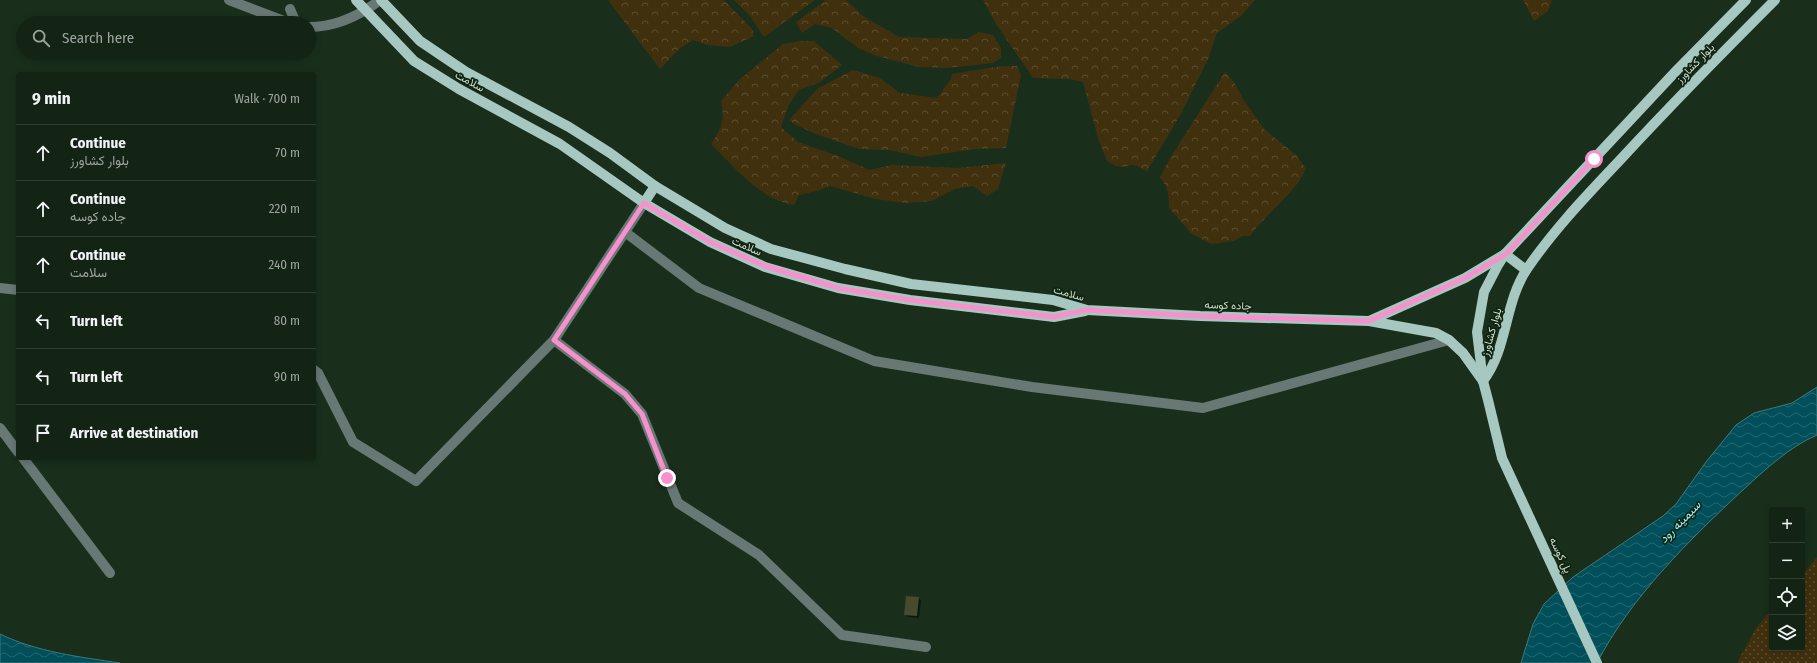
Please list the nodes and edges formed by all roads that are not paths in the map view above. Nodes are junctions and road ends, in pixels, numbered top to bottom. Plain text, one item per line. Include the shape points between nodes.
1 (229, 0) edge
2 (356, 0) edge
3 (380, 0) edge
4 (1746, 0) edge
5 (1775, 0) edge
6 (290, 9) dead end
7 (365, 11) junction
8 (271, 16) edge
9 (293, 16) edge
10 (316, 27) edge
11 (655, 186) junction
12 (644, 203) junction
13 (625, 232) junction
14 (1506, 254) junction
15 (1526, 270) junction
16 (0, 288) edge
17 (16, 290) edge
18 (1086, 310) junction
19 (1369, 321) junction
20 (554, 340) junction
21 (1449, 340) junction
22 (316, 372) edge
23 (1483, 381) junction
24 (0, 428) edge
25 (16, 449) edge
26 (25, 460) edge
27 (110, 573) dead end
28 (926, 647) dead end
29 (1597, 663) edge

1 - 8 street
2 - 7 main road, سلامت
3 - 7 street
3 - 11 main road, سلامت via 420,41 433,50 466,72 530,105 610,153
4 - 14 main road, بلوار کشاورز via 1677,70
5 - 15 main road, بلوار کشاورز via 1696,78 1554,231
6 - 9 street
7 - 10 street via 350,19
7 - 12 main road, سلامت via 414,61 458,89 560,144
11 - 12 main road
11 - 18 main road, سلامت via 725,228 771,249 911,284 1053,300
12 - 13 street
12 - 18 main road, سلامت via 710,242 765,266 838,288 910,300 1054,317
13 - 20 street
13 - 21 street via 699,288 874,361 1032,387 1203,408
14 - 15 main road
14 - 19 main road, جاده کوسه via 1465,278
14 - 23 main road, بلوار کشاورز via 1484,292 1477,332
15 - 23 main road, بلوار کشاورز via 1519,282 1496,361
16 - 17 street
18 - 19 main road, جاده کوسه
19 - 21 main road, جاده کوسه via 1436,333
20 - 22 street via 416,481 353,442
20 - 28 street via 625,394 642,414 678,503 759,555 842,635
21 - 23 main road, جاده کوسه
23 - 29 main road, پل کوسه via 1502,458
24 - 25 street
26 - 27 street

